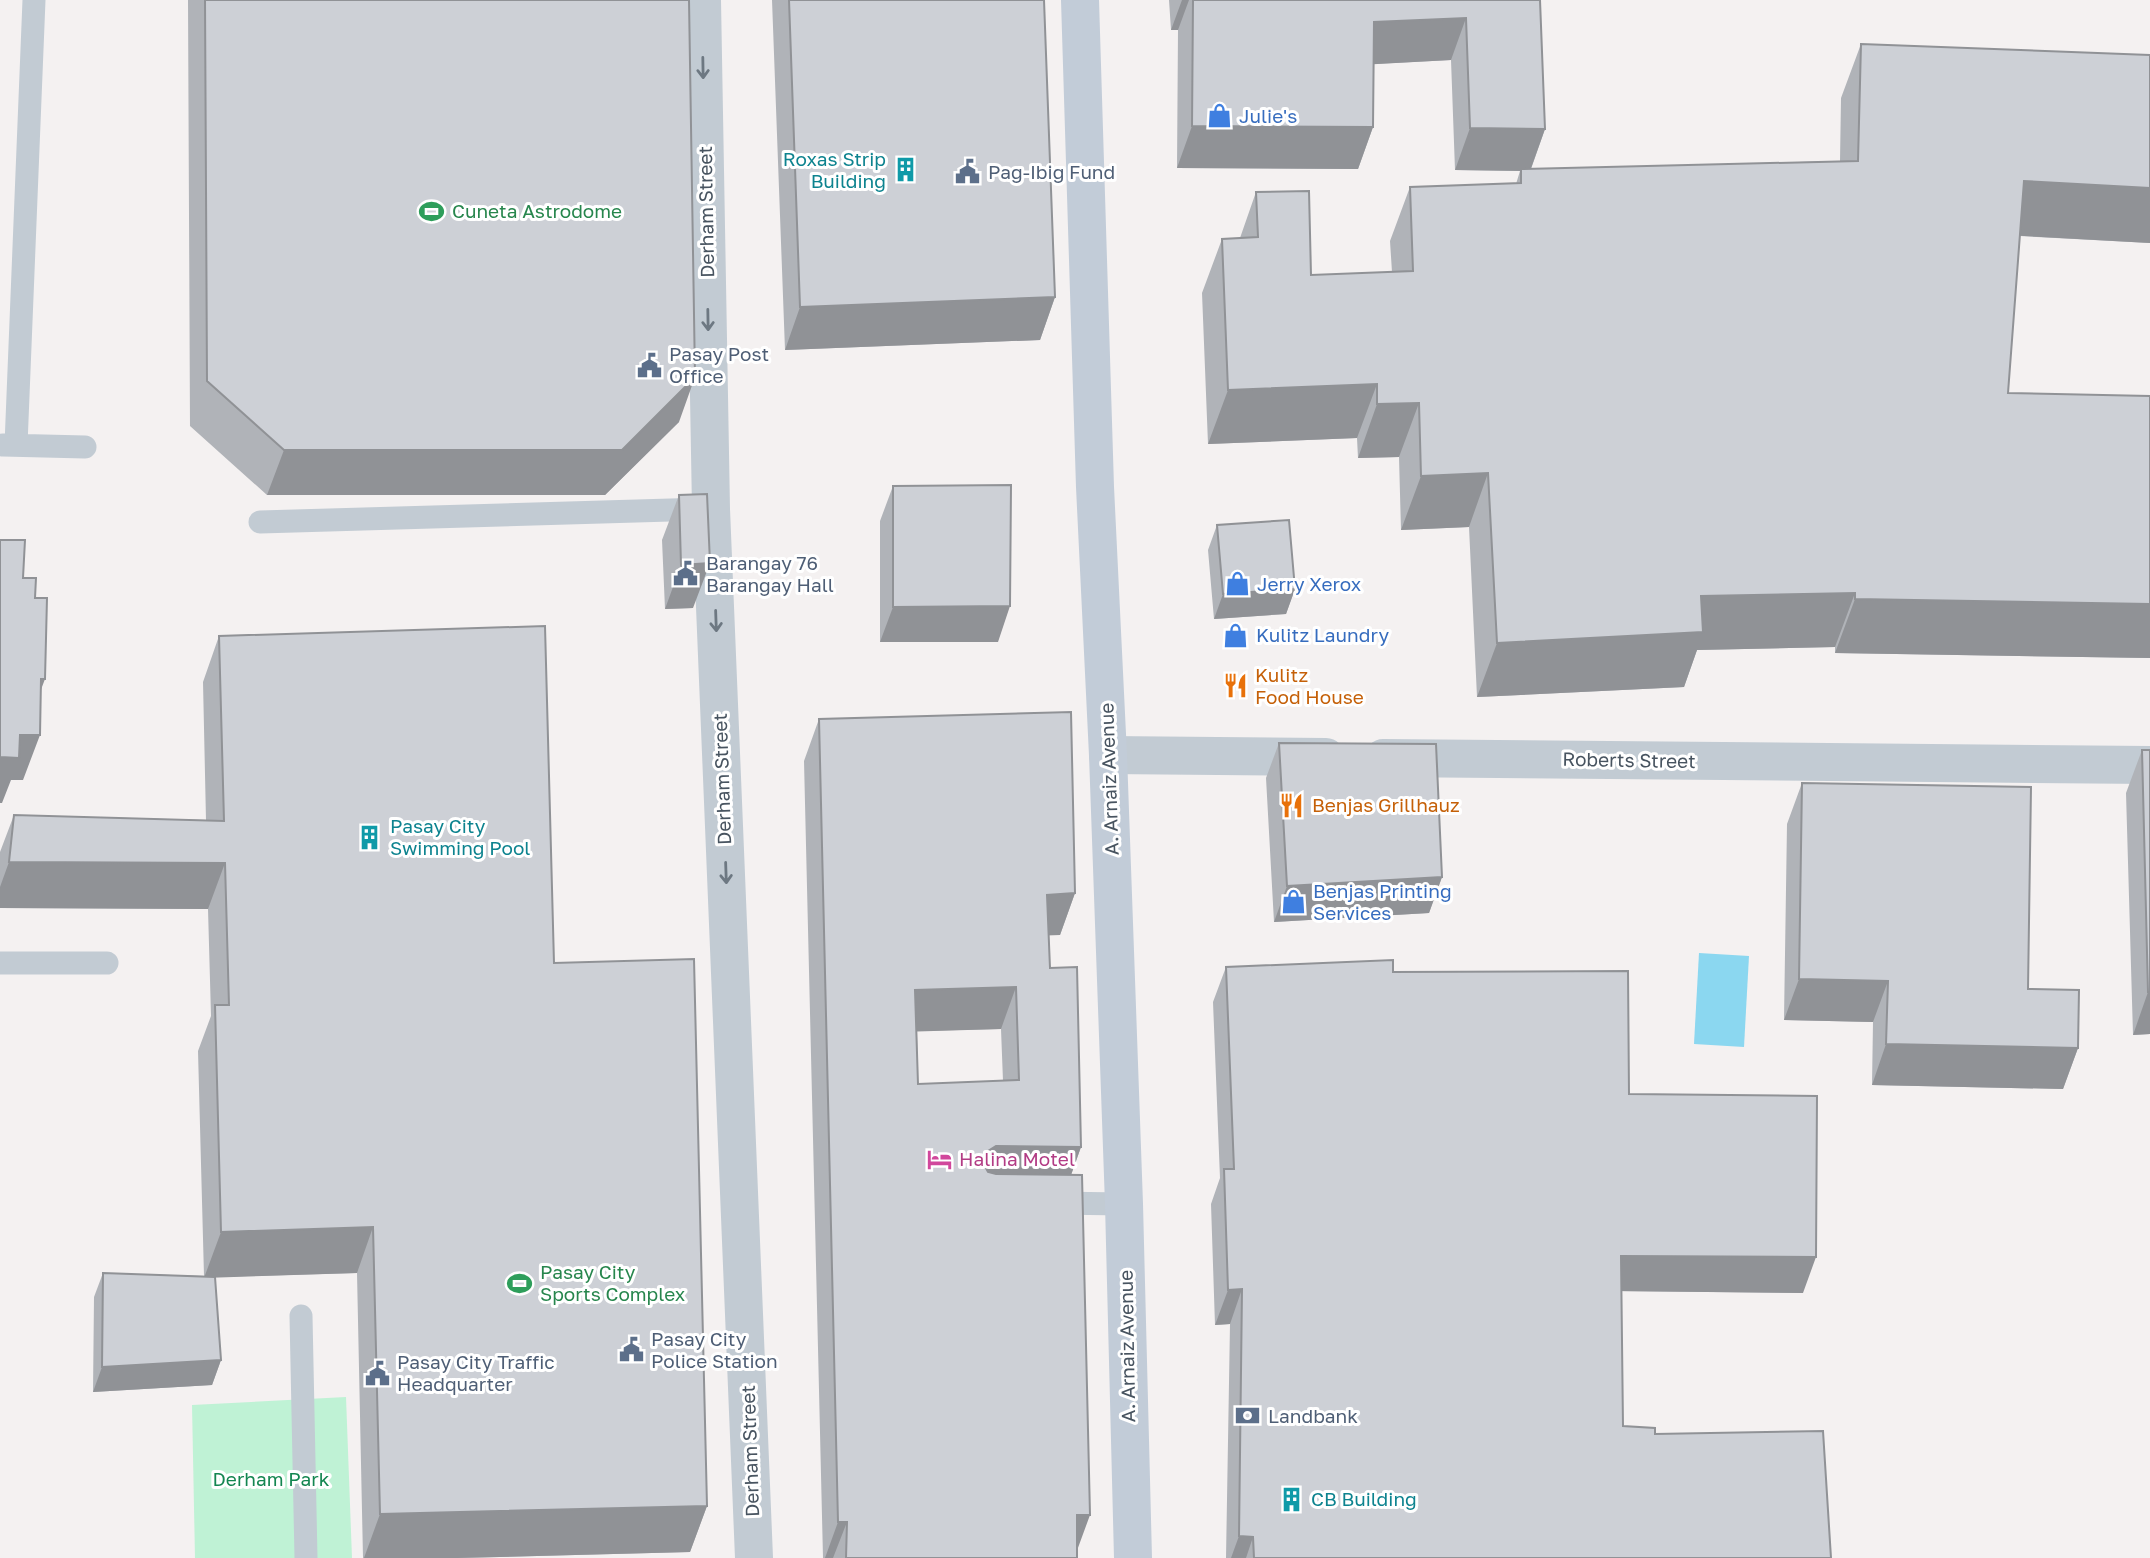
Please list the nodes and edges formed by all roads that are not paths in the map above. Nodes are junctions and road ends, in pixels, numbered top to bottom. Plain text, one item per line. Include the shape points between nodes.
1 (34, 0) edge
2 (702, 0) edge
3 (1080, 0) edge
4 (8, 445) edge
5 (85, 447) dead end
6 (711, 509) junction
7 (260, 522) dead end
8 (1108, 755) junction
9 (2150, 765) edge
10 (0, 962) edge
11 (107, 963) dead end
12 (1033, 1203) edge
13 (1124, 1204) junction
14 (302, 1316) dead end
15 (306, 1558) edge
16 (754, 1558) edge
17 (1133, 1558) edge

1 - 4 lane
2 -> 6 street, Derham Street
3 - 8 main road, A. Arnaiz Avenue
4 - 5 lane
6 - 7 lane
6 -> 16 street, Derham Street
8 - 9 street, Roberts Street
8 - 13 main road, A. Arnaiz Avenue
10 - 11 lane
12 - 13 lane
13 - 17 main road, A. Arnaiz Avenue
14 - 15 lane

